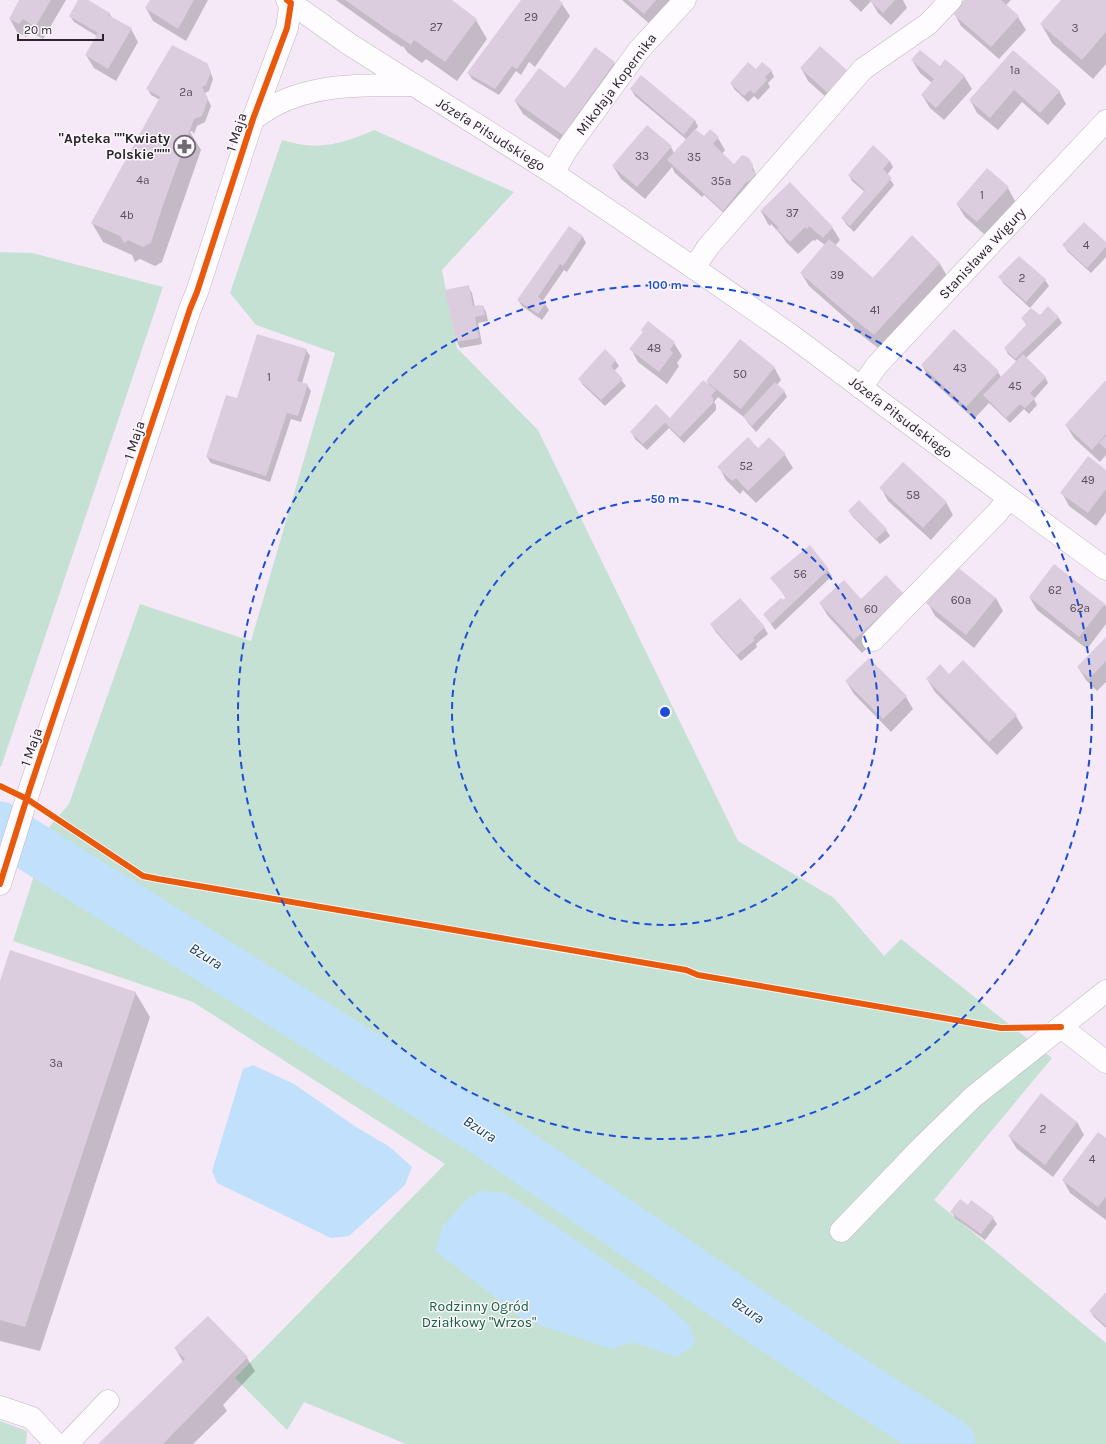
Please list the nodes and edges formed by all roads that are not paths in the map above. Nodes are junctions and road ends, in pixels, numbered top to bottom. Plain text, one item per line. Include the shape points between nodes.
1 (685, 0) edge
2 (951, 0) edge
3 (290, 1) edge
4 (414, 85) junction
5 (253, 119) junction
6 (1106, 121) edge
7 (553, 173) junction
8 (694, 268) junction
9 (861, 388) junction
10 (1009, 498) junction
11 (1106, 569) edge
12 (873, 640) dead end
13 (2, 879) edge
14 (1106, 992) edge
15 (1061, 1027) junction
16 (1106, 1062) edge
17 (841, 1231) dead end
18 (108, 1401) dead end
19 (0, 1407) edge
20 (56, 1444) edge
21 (67, 1444) edge

1 - 7 street, Mikołaja Kopernika via 639,50 567,149
2 - 8 street via 928,24 863,69 708,247
3 - 4 street, Józefa Piłsudskiego via 349,44
3 - 5 street, 1 Maja via 286,28
4 - 5 street via 364,85 318,91 274,106
4 - 7 street, Józefa Piłsudskiego
5 - 13 street, 1 Maja
6 - 9 street, Stanisława Wigury via 878,365
7 - 8 street, Józefa Piłsudskiego
8 - 9 street, Józefa Piłsudskiego
9 - 10 street, Józefa Piłsudskiego
10 - 11 street, Józefa Piłsudskiego
10 - 12 street
14 - 15 street
15 - 16 street
15 - 17 street via 973,1097
18 - 21 street
19 - 20 street via 32,1418

